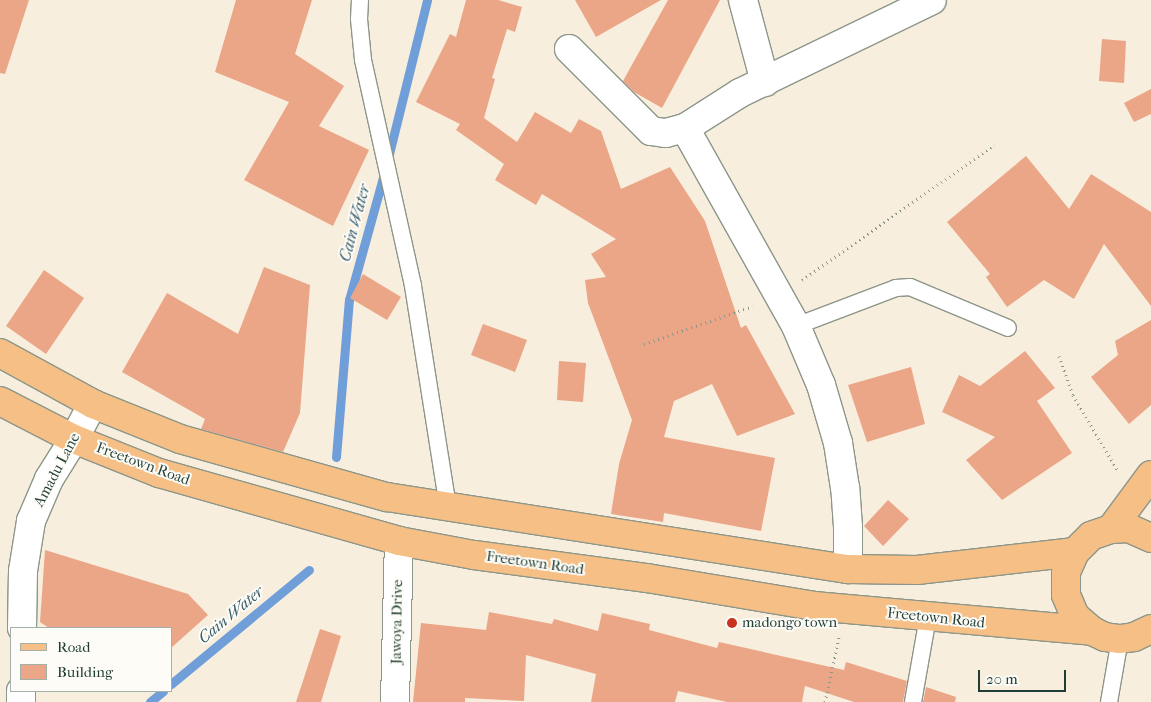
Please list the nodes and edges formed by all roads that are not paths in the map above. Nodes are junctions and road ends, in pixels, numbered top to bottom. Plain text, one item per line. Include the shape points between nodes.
1 (360, 0) edge
2 (743, 0) edge
3 (932, 0) edge
4 (569, 49) dead end
5 (765, 82) junction
6 (685, 128) junction
7 (796, 326) junction
8 (1008, 328) dead end
9 (0, 353) edge
10 (0, 400) edge
11 (93, 404) junction
12 (74, 439) junction
13 (1151, 475) edge
14 (448, 507) junction
15 (1111, 529) junction
16 (1151, 538) edge
17 (399, 541) junction
18 (1075, 552) junction
19 (848, 568) junction
20 (928, 617) junction
21 (22, 627) edge
22 (1150, 631) edge
23 (1092, 632) junction
24 (1120, 639) junction
25 (395, 702) edge
26 (913, 702) edge
27 (1108, 702) edge

1 - 14 lane via 363,60 413,286
2 - 5 street
3 - 5 street
4 - 6 street via 651,131 666,133
5 - 6 street via 740,93
6 - 7 street
7 - 8 lane via 896,288 910,287
7 - 19 street via 821,385 838,444 846,498
9 - 11 main road
10 - 12 main road, Freetown Road
11 - 12 street, Amadu Lane
11 - 14 main road via 189,442 388,497
12 - 17 main road, Freetown Road via 159,472
12 - 21 street, Amadu Lane via 49,478 31,521 23,571
13 - 15 main road
14 - 19 main road
15 - 16 main road via 1130,528
15 - 18 main road via 1091,536
17 - 20 main road, Freetown Road via 814,606
17 - 25 street, Jawoya Drive
18 - 19 main road via 917,570
18 - 23 main road via 1066,572 1066,595 1076,616
20 - 23 main road, Freetown Road
20 - 26 lane
22 - 24 main road via 1134,638
23 - 24 main road, Freetown Road
24 - 27 lane

